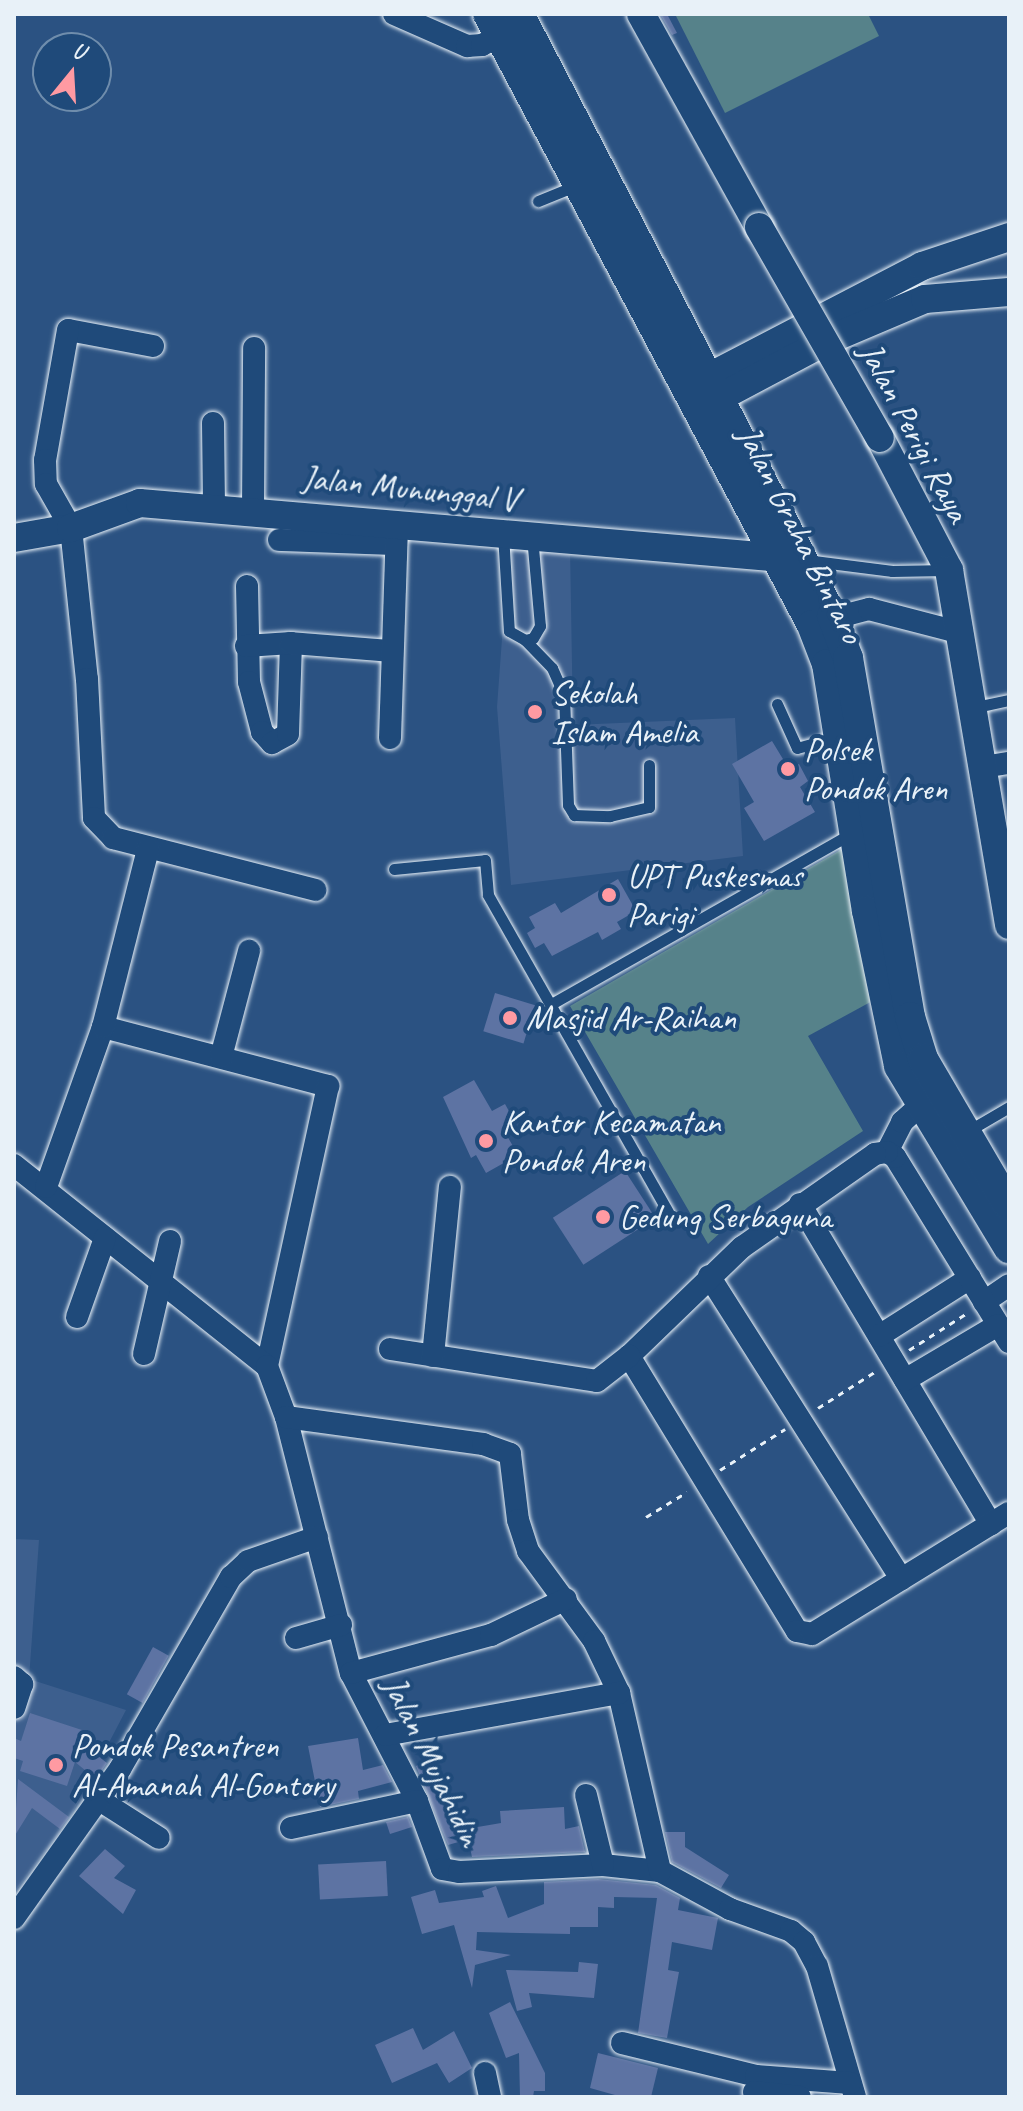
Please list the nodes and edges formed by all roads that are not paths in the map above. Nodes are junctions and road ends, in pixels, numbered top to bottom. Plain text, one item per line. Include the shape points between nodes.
1 (394, 14) edge
2 (641, 14) edge
3 (502, 21) edge
4 (579, 184) junction
5 (538, 201) dead end
6 (1009, 237) edge
7 (1009, 292) edge
8 (153, 346) dead end
9 (254, 348) dead end
10 (702, 394) junction
11 (213, 423) dead end
12 (214, 507) junction
13 (253, 509) junction
14 (71, 528) junction
15 (396, 534) junction
16 (503, 534) junction
17 (532, 536) junction
18 (14, 538) edge
19 (279, 540) dead end
20 (792, 559) junction
21 (949, 570) junction
22 (247, 586) dead end
23 (822, 621) junction
24 (961, 633) junction
25 (525, 640) junction
26 (291, 643) junction
27 (246, 646) junction
28 (391, 651) junction
29 (1009, 700) edge
30 (777, 704) dead end
31 (976, 707) junction
32 (841, 736) junction
33 (390, 738) dead end
34 (649, 765) dead end
35 (996, 765) edge
36 (868, 830) junction
37 (148, 849) junction
38 (394, 869) dead end
39 (315, 890) dead end
40 (1007, 912) edge
41 (249, 951) dead end
42 (553, 1003) junction
43 (103, 1027) junction
44 (221, 1057) junction
45 (920, 1106) junction
46 (1009, 1107) edge
47 (964, 1134) junction
48 (887, 1152) junction
49 (14, 1165) edge
50 (46, 1187) junction
51 (450, 1187) dead end
52 (800, 1204) junction
53 (1009, 1206) edge
54 (670, 1215) dead end
55 (105, 1238) junction
56 (170, 1241) dead end
57 (1009, 1248) edge
58 (709, 1276) junction
59 (970, 1278) junction
60 (159, 1283) junction
61 (1009, 1285) edge
62 (984, 1302) junction
63 (77, 1317) dead end
64 (1003, 1333) edge
65 (879, 1336) junction
66 (390, 1349) dead end
67 (144, 1354) dead end
68 (433, 1356) junction
69 (629, 1356) junction
70 (267, 1366) junction
71 (905, 1380) junction
72 (286, 1417) junction
73 (1000, 1519) edge
74 (317, 1537) junction
75 (901, 1579) junction
76 (566, 1599) junction
77 (341, 1625) junction
78 (296, 1638) dead end
79 (351, 1673) junction
80 (14, 1677) edge
81 (619, 1693) junction
82 (14, 1708) edge
83 (385, 1735) junction
84 (586, 1795) dead end
85 (98, 1799) junction
86 (417, 1801) junction
87 (291, 1828) dead end
88 (159, 1838) dead end
89 (603, 1865) junction
90 (660, 1871) junction
91 (14, 1918) edge
92 (622, 2043) dead end
93 (485, 2073) dead end
94 (754, 2088) edge
95 (852, 2090) edge
96 (490, 2097) edge
97 (800, 2097) edge

1 - 3 street via 467,46
2 - 21 street, Jalan Perigi Raya, bridge
3 - 4 main road, Jalan Graha Bintaro
3 - 10 main road, Jalan Graha Bintaro
4 - 5 lane
4 - 10 main road, Jalan Graha Bintaro
6 - 10 street via 922,266
7 - 10 street via 925,299
8 - 14 street via 71,329 65,335 44,472
9 - 13 street
10 - 20 main road, Jalan Graha Bintaro
11 - 12 street
12 - 13 street, Jalan Mununggal V
12 - 14 street, Jalan Mununggal V via 129,504
13 - 15 street, Jalan Mununggal V
14 - 18 street, Jalan Mununggal V
14 - 37 street via 87,679 94,818 113,838
15 - 16 street, Jalan Mununggal V
15 - 19 street
15 - 28 street
16 - 17 street, Jalan Mununggal V
16 - 25 lane via 509,631
17 - 20 street, Jalan Mununggal V
17 - 25 lane via 540,626
20 - 21 lane via 892,571
20 - 23 main road, Jalan Graha Bintaro
21 - 24 street, Jalan Perigi Raya
22 - 27 street
23 - 24 street via 869,609
23 - 32 main road, Jalan Graha Bintaro
23 - 36 main road, Jalan Graha Bintaro via 848,658
24 - 31 street, Jalan Perigi Raya
25 - 34 lane via 552,668 564,695 568,805 574,815 642,812 652,796
26 - 27 street
26 - 27 street via 288,734 272,743 262,732
26 - 28 street
28 - 33 street
29 - 31 lane
30 - 32 lane via 797,748
31 - 35 street, Jalan Perigi Raya
32 - 36 main road, Jalan Graha Bintaro
35 - 40 street, Jalan Perigi Raya
36 - 42 lane
36 - 45 main road, Jalan Graha Bintaro via 887,1020 899,1066
36 - 47 main road, Jalan Graha Bintaro via 923,1059
37 - 39 street
37 - 43 street
38 - 42 lane via 485,860 488,895
41 - 44 street
42 - 54 lane
43 - 44 street
43 - 50 street
44 - 70 street via 328,1086
45 - 48 street via 902,1122
45 - 57 main road, Jalan Graha Bintaro
46 - 47 lane
47 - 53 main road, Jalan Graha Bintaro
48 - 52 street via 875,1154
48 - 59 street
49 - 50 street, Jalan Mujahidin
50 - 55 street, Jalan Mujahidin
51 - 68 street
52 - 58 street
52 - 65 street
55 - 60 street, Jalan Mujahidin
55 - 63 street
56 - 60 street
58 - 69 street
58 - 75 street
59 - 62 street
59 - 65 street
60 - 67 street
60 - 70 street, Jalan Mujahidin via 251,1348
61 - 62 street
62 - 64 street
64 - 71 street
65 - 71 street
66 - 68 street
68 - 69 street via 597,1381
69 - 75 street via 797,1631 812,1634
70 - 72 street, Jalan Mujahidin
71 - 73 street
72 - 74 street, Jalan Mujahidin
72 - 76 street via 505,1450 512,1458 522,1536
73 - 75 street
74 - 77 street, Jalan Mujahidin
74 - 85 street via 248,1561 231,1577
76 - 79 street via 491,1635
76 - 81 street
77 - 78 street
77 - 79 street, Jalan Mujahidin
79 - 83 street, Jalan Mujahidin
80 - 82 street via 22,1684
81 - 83 street
81 - 90 street
83 - 86 street, Jalan Mujahidin
84 - 89 street
85 - 88 street
85 - 91 street
86 - 87 street
86 - 89 street, Jalan Mujahidin via 446,1871
89 - 90 street, Jalan Mujahidin
90 - 95 street, Jalan Mujahidin via 804,1942 817,1966
92 - 94 street
93 - 96 street
94 - 95 street
94 - 97 street

